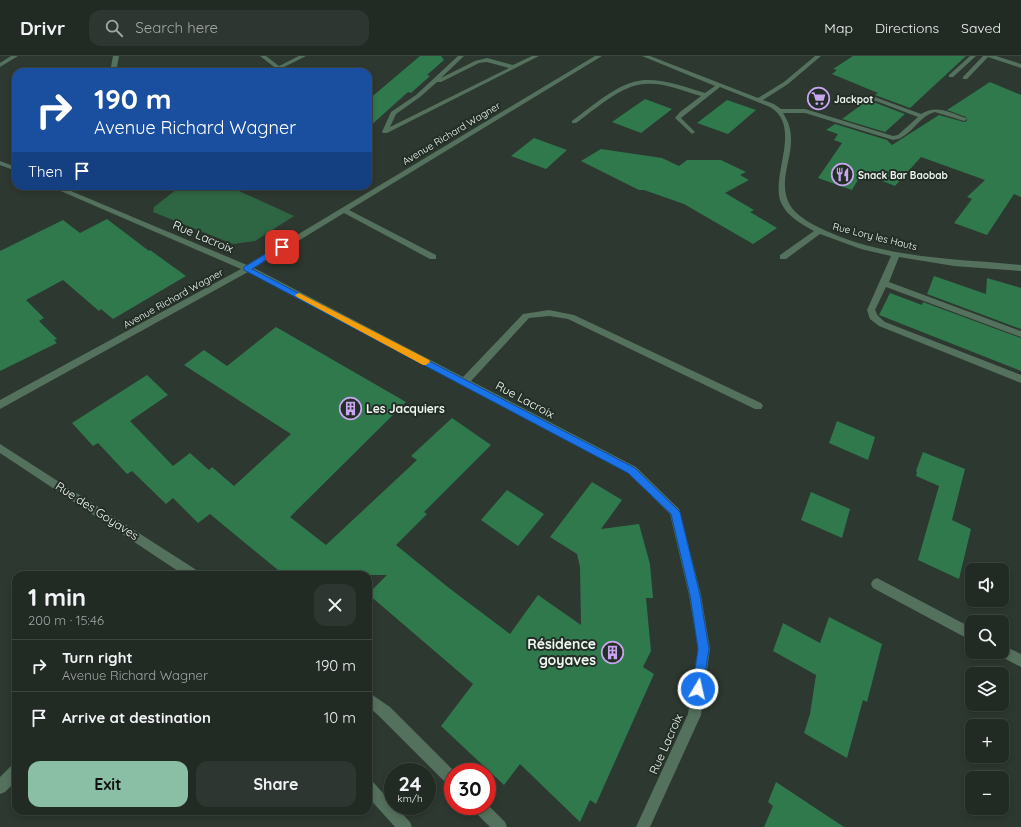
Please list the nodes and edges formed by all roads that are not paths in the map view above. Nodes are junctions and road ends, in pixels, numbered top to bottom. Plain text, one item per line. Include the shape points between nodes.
1 (15, 56) edge
2 (116, 56) edge
3 (263, 56) edge
4 (302, 56) edge
5 (461, 56) edge
6 (536, 56) edge
7 (599, 56) edge
8 (645, 56) edge
9 (818, 56) edge
10 (974, 56) edge
11 (986, 56) edge
12 (990, 56) edge
13 (0, 65) edge
14 (1021, 66) edge
15 (513, 67) junction
16 (114, 68) edge
17 (951, 76) dead end
18 (965, 78) dead end
19 (430, 85) junction
20 (720, 85) junction
21 (704, 96) junction
22 (870, 97) dead end
23 (758, 100) junction
24 (779, 111) junction
25 (922, 116) junction
26 (964, 119) dead end
27 (574, 122) dead end
28 (692, 132) dead end
29 (0, 163) edge
30 (12, 168) edge
31 (62, 190) edge
32 (343, 210) junction
33 (819, 231) junction
34 (896, 254) junction
35 (433, 257) dead end
36 (782, 257) dead end
37 (1021, 268) edge
38 (246, 269) junction
39 (884, 283) junction
40 (1021, 334) edge
41 (1021, 379) edge
42 (464, 382) junction
43 (0, 405) edge
44 (758, 406) dead end
45 (0, 448) edge
46 (188, 571) edge
47 (877, 584) dead end
48 (965, 631) edge
49 (1009, 655) edge
50 (1021, 661) edge
51 (372, 701) edge
52 (444, 771) edge
53 (12, 775) edge
54 (0, 787) edge
55 (372, 791) edge
56 (488, 815) edge
57 (405, 827) edge
58 (500, 827) edge
59 (643, 827) edge

1 - 13 street
2 - 16 street
3 - 4 street via 278,68
5 - 19 street
6 - 15 street
7 - 32 street, Avenue Richard Wagner
8 - 20 street
9 - 23 street via 786,83
10 - 17 street
11 - 18 street
12 - 14 street
15 - 19 street via 487,60 477,62
15 - 19 street via 385,132 393,113
20 - 21 street
20 - 23 street
21 - 27 street via 669,85 635,83
21 - 28 street via 678,118
22 - 25 street
23 - 24 street
24 - 25 street via 805,111 893,138 900,136
24 - 33 street, Rue Lory les Hauts via 787,122 788,134 783,200 790,212
25 - 26 street via 935,110
29 - 30 street
31 - 38 street, Rue Lacroix
32 - 35 street
32 - 38 street, Avenue Richard Wagner
33 - 34 street, Rue Lory les Hauts
33 - 36 street
34 - 37 street, Rue Lory les Hauts via 946,262
34 - 39 street
38 - 42 street, Rue Lacroix
38 - 43 street, Avenue Richard Wagner
39 - 40 street
39 - 41 street via 871,310 872,316 882,324
42 - 44 street via 526,316 538,312 554,312 571,317
42 - 59 street, Rue Lacroix via 632,470 675,512 695,595 704,649 694,716
45 - 46 street, Rue des Goyaves
47 - 48 street
49 - 50 street
51 - 52 street
53 - 54 street
55 - 57 street
56 - 58 street

